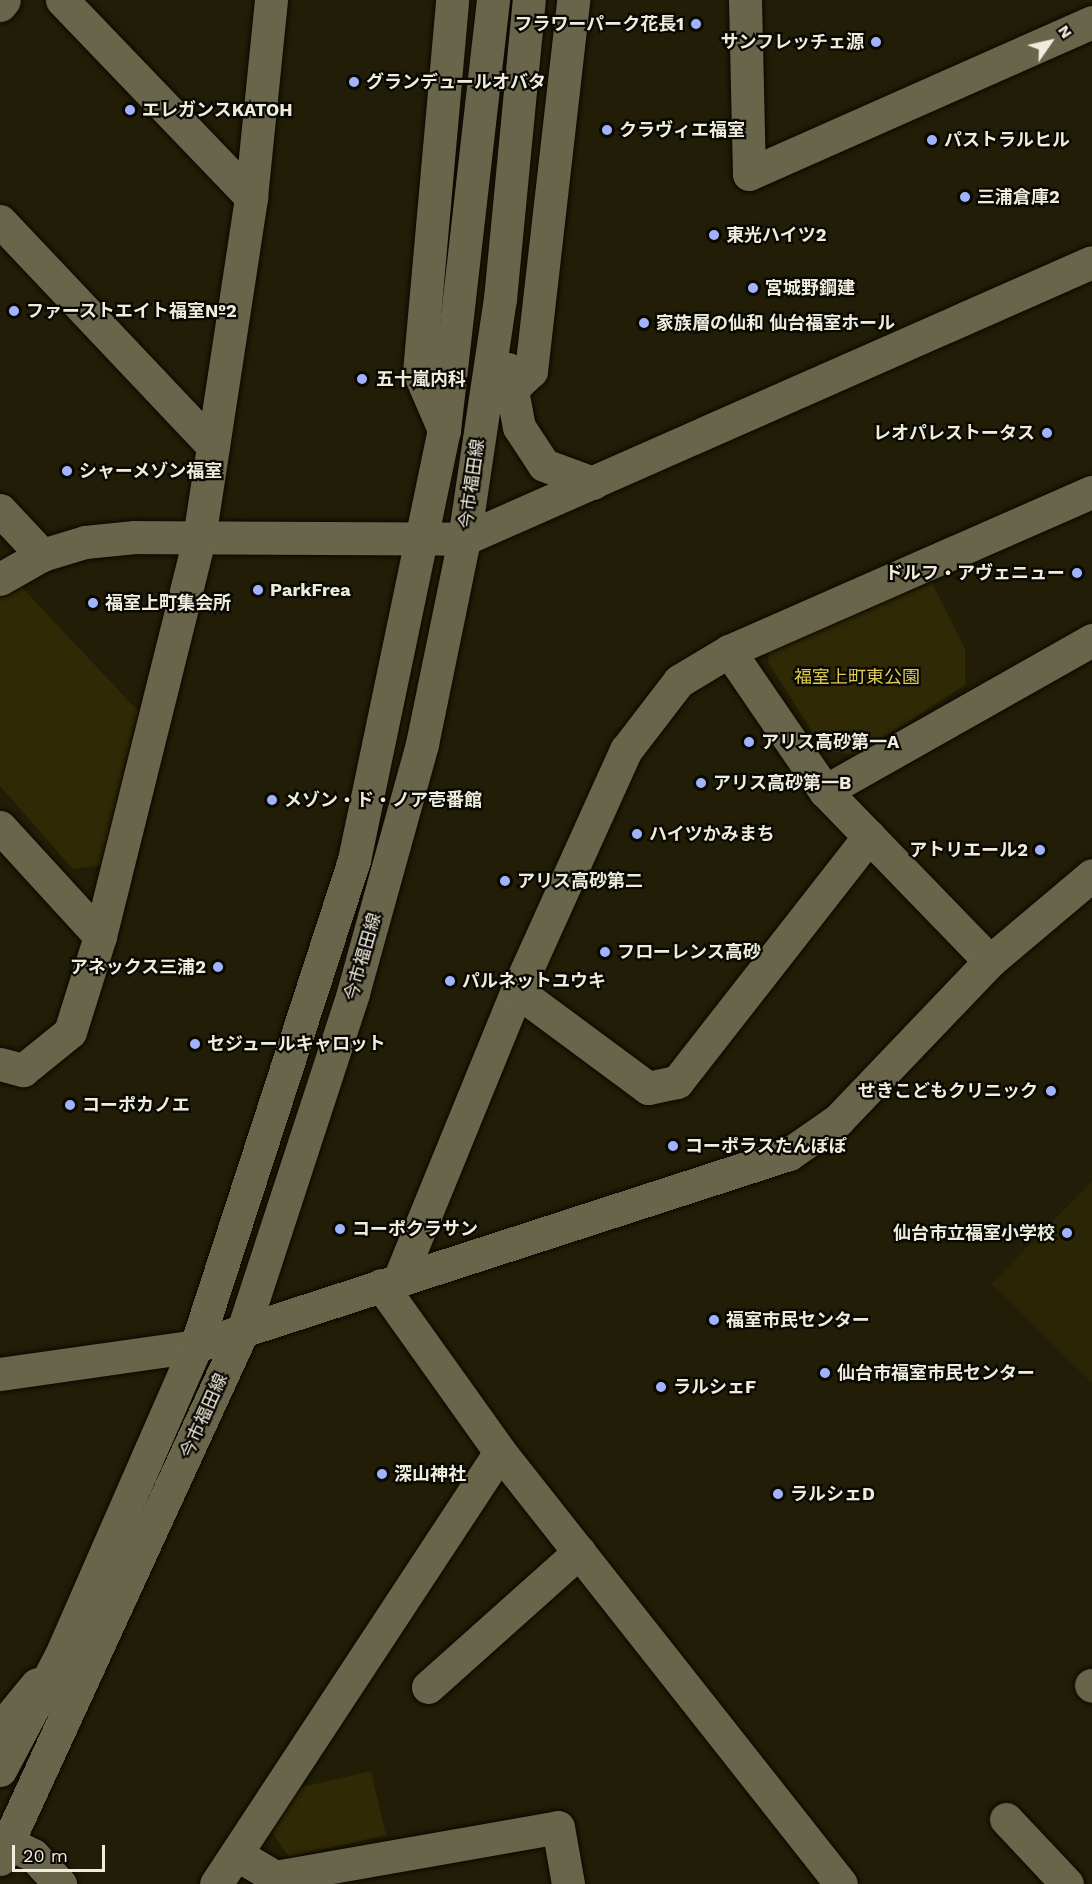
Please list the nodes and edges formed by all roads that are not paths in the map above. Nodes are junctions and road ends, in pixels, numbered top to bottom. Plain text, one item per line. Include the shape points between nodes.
1 (4, 0) edge
2 (62, 0) edge
3 (271, 0) edge
4 (452, 0) edge
5 (493, 0) edge
6 (529, 0) edge
7 (573, 0) edge
8 (745, 0) edge
9 (0, 5) edge
10 (1092, 22) edge
11 (251, 197) junction
12 (0, 221) edge
13 (1092, 262) edge
14 (500, 299) junction
15 (510, 391) junction
16 (444, 430) junction
17 (213, 446) junction
18 (593, 483) junction
19 (1092, 492) edge
20 (0, 510) edge
21 (199, 538) junction
22 (464, 539) junction
23 (423, 543) junction
24 (42, 555) junction
25 (0, 579) edge
26 (1092, 639) edge
27 (729, 651) junction
28 (825, 791) junction
29 (0, 828) edge
30 (868, 836) junction
31 (1092, 875) edge
32 (100, 936) junction
33 (990, 961) junction
34 (517, 991) junction
35 (0, 1064) edge
36 (390, 1281) junction
37 (243, 1330) junction
38 (196, 1346) junction
39 (0, 1374) edge
40 (500, 1452) junction
41 (579, 1552) junction
42 (61, 1655) junction
43 (428, 1687) dead end
44 (0, 1729) edge
45 (0, 1770) edge
46 (1006, 1819) dead end
47 (4, 1851) edge
48 (236, 1854) junction
49 (384, 1872) edge
50 (60, 1884) edge
51 (216, 1884) edge
52 (568, 1884) edge
53 (841, 1884) edge
54 (1067, 1884) edge

1 - 9 street
2 - 11 street
3 - 11 street
4 - 16 street via 419,372
5 - 16 street, 今市福田線 via 468,251
6 - 14 street, 今市福田線
7 - 15 street via 531,370
8 - 10 street via 749,174
11 - 17 street
12 - 17 street
13 - 18 street
14 - 15 street
14 - 22 street, 今市福田線
15 - 18 street via 519,427 544,465
16 - 23 street, 今市福田線
17 - 21 street
18 - 22 street
19 - 27 street
20 - 24 street
21 - 23 street
21 - 24 street via 85,542
21 - 32 street
22 - 23 street
22 - 37 street, 今市福田線 via 422,744 360,970
23 - 38 street, 今市福田線 via 354,860
24 - 25 street
26 - 28 street
27 - 28 street
27 - 34 street via 679,681 626,750
28 - 30 street
29 - 32 street
30 - 33 street
30 - 34 street via 677,1082 648,1088
31 - 33 street
32 - 35 street via 70,1032 23,1070
33 - 36 street via 811,1142
34 - 36 street
36 - 37 street
36 - 40 street
37 - 38 street
37 - 47 street, 今市福田線
38 - 39 street
38 - 42 street, 今市福田線
40 - 41 street
40 - 48 street
41 - 43 street
41 - 53 street
42 - 44 street
42 - 45 street, 今市福田線
46 - 54 street
47 - 50 street via 33,1855
48 - 49 street via 275,1877
48 - 51 street
49 - 52 street via 558,1827

